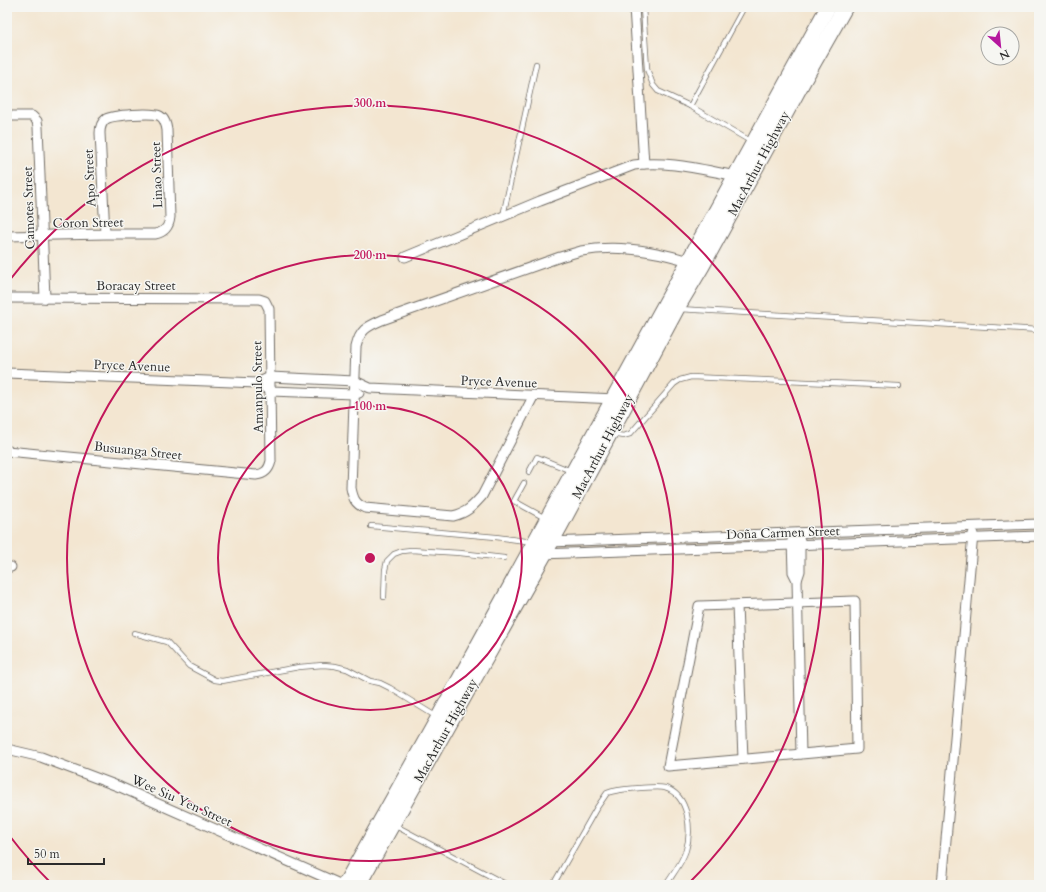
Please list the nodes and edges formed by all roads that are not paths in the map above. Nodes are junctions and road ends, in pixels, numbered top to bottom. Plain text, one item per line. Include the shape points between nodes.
1 (634, 7) edge
2 (642, 7) edge
3 (744, 7) edge
4 (828, 7) edge
5 (845, 7) edge
6 (536, 64) dead end
7 (690, 106) junction
8 (7, 116) edge
9 (104, 121) joint
10 (754, 143) junction
11 (644, 164) junction
12 (736, 176) junction
13 (503, 216) junction
14 (167, 228) joint
15 (105, 234) junction
16 (7, 236) edge
17 (42, 236) junction
18 (405, 257) dead end
19 (696, 264) junction
20 (680, 292) junction
21 (7, 298) edge
22 (45, 298) junction
23 (265, 301) joint
24 (677, 308) junction
25 (1039, 330) edge
26 (7, 373) edge
27 (270, 377) junction
28 (355, 381) junction
29 (257, 384) junction
30 (899, 386) dead end
31 (370, 388) junction
32 (270, 391) junction
33 (354, 394) junction
34 (534, 395) junction
35 (620, 400) junction
36 (610, 433) junction
37 (7, 451) edge
38 (265, 472) joint
39 (529, 472) dead end
40 (573, 472) junction
41 (524, 483) dead end
42 (547, 519) junction
43 (1039, 524) edge
44 (371, 526) dead end
45 (974, 526) junction
46 (796, 533) junction
47 (1039, 536) edge
48 (973, 538) junction
49 (796, 545) junction
50 (530, 548) junction
51 (547, 548) junction
52 (504, 558) dead end
53 (384, 597) dead end
54 (798, 603) junction
55 (737, 605) junction
56 (134, 633) dead end
57 (443, 721) junction
58 (7, 749) edge
59 (801, 754) junction
60 (743, 759) junction
61 (392, 824) junction
62 (342, 885) edge
63 (345, 885) edge
64 (358, 885) edge
65 (507, 885) edge
66 (553, 885) edge
67 (666, 885) edge
68 (942, 885) edge

1 - 11 street
2 - 7 lane via 647,69 651,81 658,90
3 - 7 lane
4 - 10 highway, MacArthur Highway
5 - 19 highway, MacArthur Highway
6 - 13 lane
7 - 10 lane
8 - 17 street, Camotes Street via 32,116 38,127
9 - 14 street, Linao Street via 111,116 152,114 164,120 167,130 170,209 170,223
9 - 15 street, Apo Street via 100,133
10 - 12 highway, MacArthur Highway
11 - 12 street via 666,164
11 - 13 street via 634,165
12 - 19 highway, MacArthur Highway
13 - 18 street
14 - 15 street, Coron Street via 162,233 155,234
15 - 17 street, Coron Street
16 - 17 street, Coron Street
17 - 22 street, Camotes Street
19 - 20 highway, MacArthur Highway
19 - 28 street via 646,251 604,249 581,251 560,257 365,328 356,347
20 - 24 highway, MacArthur Highway
20 - 35 highway, MacArthur Highway
21 - 22 street, Boracay Street
22 - 23 street, Boracay Street
23 - 27 street, Amanpulo Street via 269,309
24 - 25 lane
24 - 35 highway, MacArthur Highway
26 - 29 street, Pryce Avenue
27 - 28 street, Pryce Avenue
27 - 29 street
27 - 32 street, Amanpulo Street
28 - 31 street, Pryce Avenue
28 - 33 street
29 - 32 street, Pryce Avenue
30 - 36 lane via 691,377 674,384 630,434 623,436
31 - 33 street, Pryce Avenue
31 - 34 street, Pryce Avenue
32 - 33 street, Pryce Avenue
32 - 38 street, Amanpulo Street via 271,461 269,469
33 - 34 street via 351,488 355,501 365,508 453,516 470,510 482,496
34 - 35 street, Pryce Avenue
35 - 36 highway, MacArthur Highway
35 - 40 highway, MacArthur Highway
36 - 51 highway, MacArthur Highway
37 - 38 street, Busuanga Street via 256,475
39 - 40 lane via 537,457
40 - 42 highway, MacArthur Highway
41 - 42 lane via 514,501
42 - 50 highway, MacArthur Highway
43 - 45 street, Doña Carmen Street
44 - 50 lane via 496,537
45 - 46 street, Doña Carmen Street
45 - 48 street
46 - 49 street
46 - 51 street, Doña Carmen Street
47 - 48 street, Doña Carmen Street
48 - 49 street, Doña Carmen Street
48 - 68 street
49 - 51 street, Doña Carmen Street
49 - 54 street via 800,571 797,580
50 - 51 street, Doña Carmen Street
50 - 51 street, Doña Carmen Street
50 - 57 highway, MacArthur Highway
51 - 57 highway, MacArthur Highway
52 - 53 lane via 402,550 387,560
54 - 55 street
54 - 59 street
54 - 59 street via 856,601 857,749
55 - 60 street
55 - 60 street via 699,606 668,766
56 - 57 lane via 167,642 189,666 215,680 323,665 348,669 390,688
57 - 61 highway, MacArthur Highway
57 - 63 highway, MacArthur Highway
58 - 62 street, Wee Siu Yen Street via 41,757 120,787
59 - 60 street
61 - 64 highway, MacArthur Highway
61 - 65 lane
66 - 67 lane via 607,793 663,787 681,798 689,828 686,850

